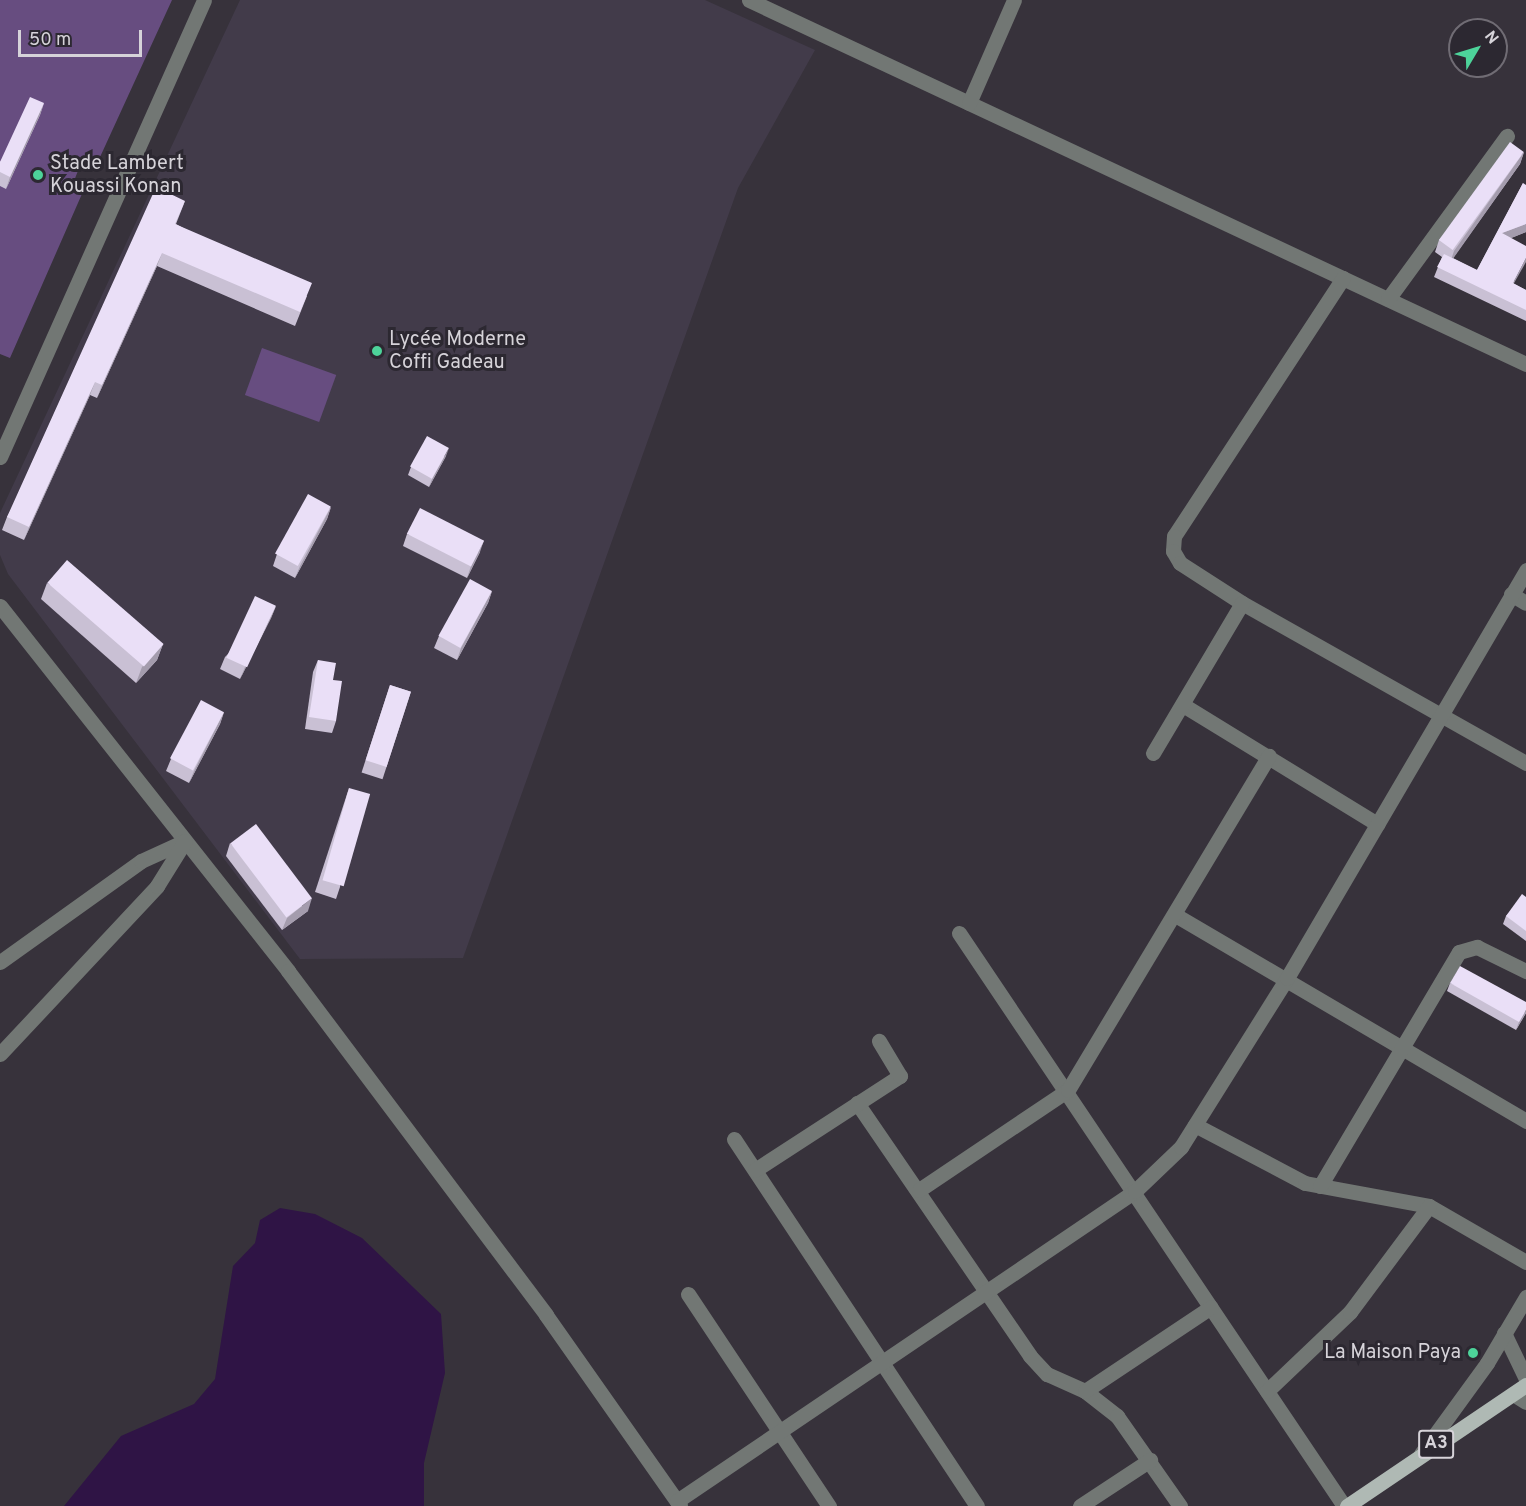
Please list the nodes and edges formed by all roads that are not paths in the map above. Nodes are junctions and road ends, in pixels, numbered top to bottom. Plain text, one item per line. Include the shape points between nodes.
1 (204, 0) edge
2 (749, 0) edge
3 (1014, 0) edge
4 (969, 103) junction
5 (1507, 135) dead end
6 (1342, 278) junction
7 (1388, 299) junction
8 (1526, 364) edge
9 (0, 457) edge
10 (1526, 570) edge
11 (1511, 594) junction
12 (1242, 603) junction
13 (1526, 603) edge
14 (0, 606) edge
15 (1183, 705) junction
16 (1440, 715) junction
17 (1152, 753) dead end
18 (1269, 756) junction
19 (1526, 763) edge
20 (1377, 824) junction
21 (185, 840) junction
22 (1177, 916) junction
23 (959, 933) dead end
24 (0, 962) edge
25 (1526, 971) edge
26 (1287, 978) junction
27 (879, 1041) dead end
28 (1402, 1048) junction
29 (0, 1054) edge
30 (1068, 1090) junction
31 (857, 1103) junction
32 (1526, 1121) edge
33 (1195, 1125) junction
34 (734, 1139) dead end
35 (755, 1170) junction
36 (1320, 1186) junction
37 (919, 1190) junction
38 (1135, 1191) junction
39 (1429, 1206) junction
40 (1526, 1262) edge
41 (990, 1291) junction
42 (688, 1294) dead end
43 (1526, 1297) edge
44 (1211, 1307) junction
45 (1504, 1333) junction
46 (883, 1364) junction
47 (1526, 1379) edge
48 (1526, 1384) edge
49 (1085, 1391) junction
50 (1267, 1391) junction
51 (1519, 1398) edge
52 (780, 1432) junction
53 (1422, 1454) junction
54 (1150, 1460) junction
55 (678, 1503) edge
56 (830, 1506) edge
57 (977, 1506) edge
58 (1080, 1506) edge
59 (1180, 1506) edge
60 (1346, 1506) edge

1 - 9 street
2 - 4 street
3 - 4 street
4 - 6 street
5 - 7 street
6 - 7 street
6 - 12 street via 1174,536 1173,551 1180,563
7 - 8 street
10 - 11 street
11 - 13 street
11 - 16 street
12 - 15 street
12 - 16 street
14 - 21 street
15 - 17 street
15 - 18 street
16 - 19 street
16 - 20 street
18 - 20 street
18 - 22 street
20 - 26 street
21 - 24 street via 141,861
21 - 29 street via 158,886
21 - 55 street via 546,1315
22 - 26 street
22 - 30 street
23 - 30 street
25 - 28 street via 1495,953 1466,947 1452,961
26 - 28 street
26 - 33 street
27 - 31 street via 900,1076
28 - 32 street
28 - 36 street
30 - 37 street
30 - 38 street
31 - 35 street
31 - 37 street
33 - 36 street
33 - 38 street
34 - 35 street
35 - 46 street
36 - 39 street
37 - 41 street
38 - 41 street
38 - 44 street
39 - 40 street
39 - 50 street via 1350,1312
41 - 46 street
41 - 49 street via 1030,1356 1047,1374
42 - 52 street
43 - 45 street
44 - 49 street
44 - 50 street
45 - 47 street
45 - 53 street
46 - 52 street
46 - 57 street
48 - 51 main road, A3
49 - 54 street via 1117,1416
50 - 60 street
51 - 53 main road, A3
52 - 55 street
52 - 56 street
53 - 60 main road, A3
54 - 58 street
54 - 59 street

